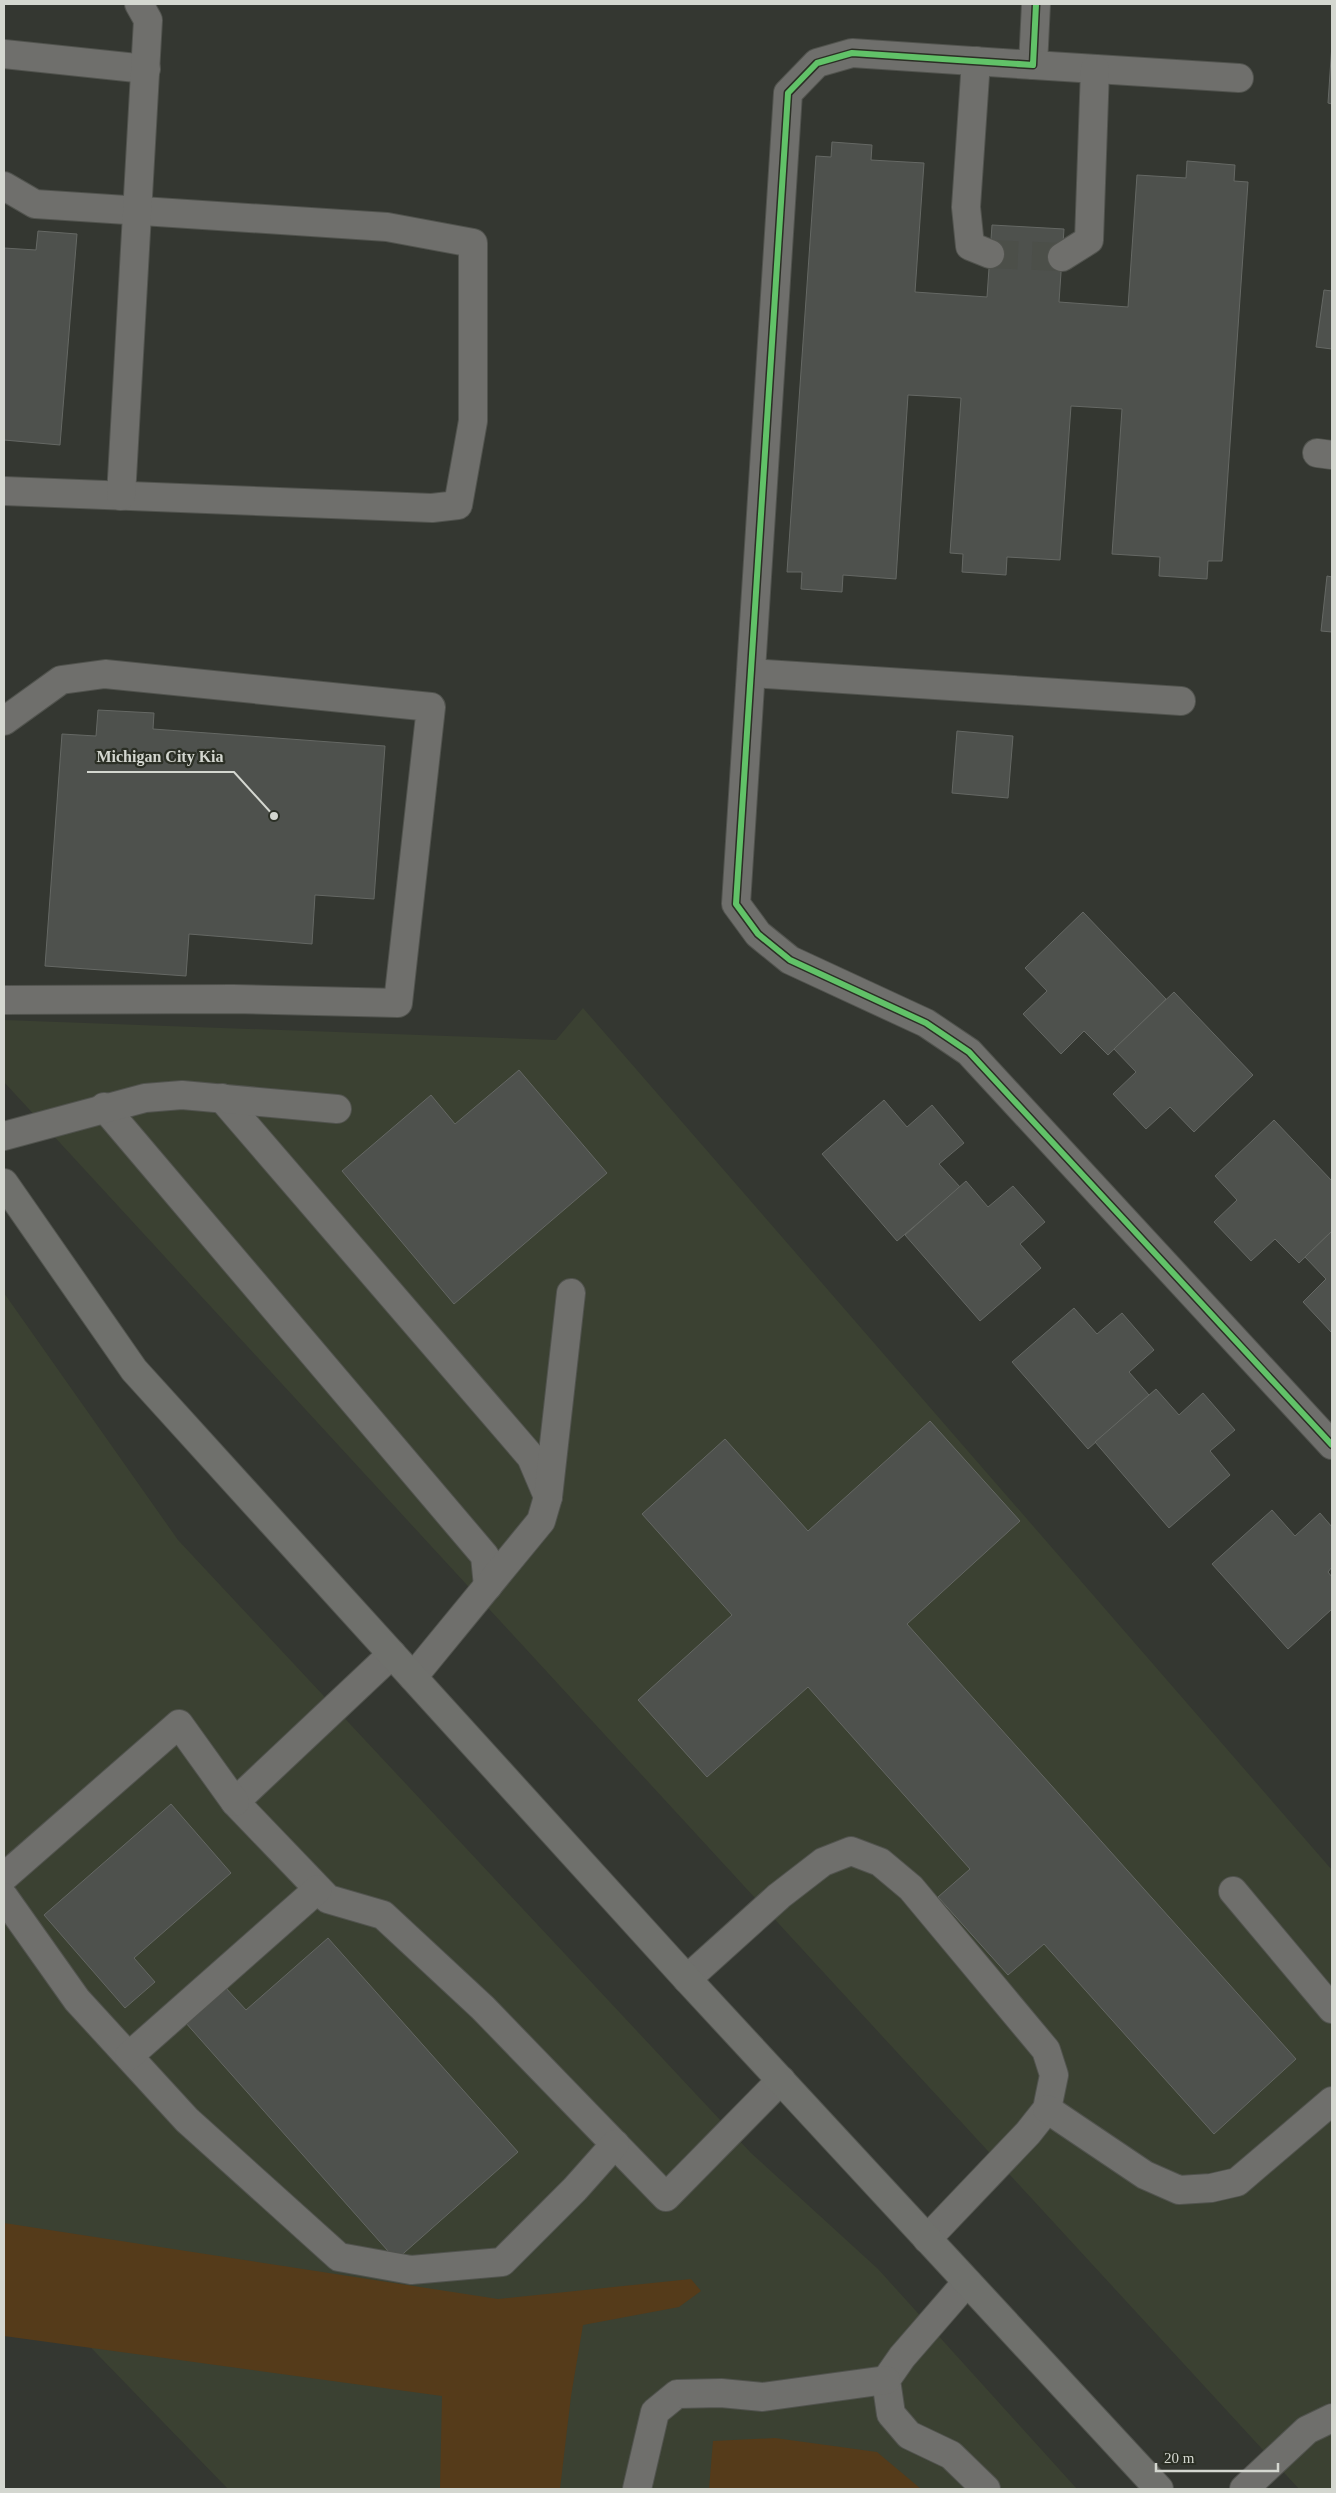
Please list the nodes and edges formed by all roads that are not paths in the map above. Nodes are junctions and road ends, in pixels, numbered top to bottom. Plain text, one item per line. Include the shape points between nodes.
1 (139, 4) edge
2 (1036, 4) edge
3 (4, 54) edge
4 (976, 61) junction
5 (1033, 65) junction
6 (146, 69) junction
7 (1095, 69) junction
8 (1240, 78) dead end
9 (4, 186) edge
10 (138, 211) junction
11 (990, 254) tunnel mouth
12 (1062, 257) tunnel mouth
13 (4, 491) edge
14 (121, 496) junction
15 (751, 672) junction
16 (1181, 700) dead end
17 (4, 721) edge
18 (4, 1000) edge
19 (222, 1098) junction
20 (104, 1107) junction
21 (337, 1109) dead end
22 (4, 1136) edge
23 (4, 1183) edge
24 (571, 1294) dead end
25 (1332, 1445) edge
26 (548, 1497) junction
27 (488, 1586) junction
28 (392, 1654) junction
29 (413, 1677) junction
30 (235, 1802) junction
31 (4, 1876) edge
32 (318, 1889) junction
33 (1233, 1890) dead end
34 (4, 1897) edge
35 (687, 1978) junction
36 (1332, 2009) edge
37 (129, 2056) junction
38 (781, 2080) junction
39 (1332, 2101) edge
40 (1047, 2109) junction
41 (615, 2144) junction
42 (927, 2239) junction
43 (968, 2282) junction
44 (886, 2380) junction
45 (1332, 2418) edge
46 (637, 2489) edge
47 (986, 2489) edge
48 (1159, 2489) edge
49 (1244, 2489) edge

1 - 6 street via 148,20
2 - 5 street
3 - 6 street
4 - 5 street
4 - 11 street via 966,207 970,246
4 - 15 street via 852,53 817,63 788,93
5 - 7 street
6 - 10 street
7 - 8 street
7 - 12 street via 1089,240
9 - 10 street via 36,204
10 - 14 street
10 - 14 street via 387,228 473,243 473,421 458,506 432,508
13 - 14 street
15 - 16 street
15 - 25 street via 736,904 758,934 790,960 926,1023 969,1052
17 - 18 street via 61,680 106,674 431,707 398,1003 232,999
19 - 20 street via 182,1095 145,1098
19 - 21 street
19 - 26 street via 532,1457
20 - 22 street
20 - 27 street via 485,1556
23 - 28 main road via 134,1370
24 - 26 street
26 - 27 street via 541,1521
27 - 29 street
28 - 29 main road
28 - 30 street
29 - 35 main road
30 - 31 street via 179,1724
30 - 32 street
32 - 37 street
32 - 41 street via 328,1899 383,1915 483,2008
33 - 36 street
34 - 37 street via 77,2000
35 - 38 main road
35 - 40 street via 779,1896 823,1862 851,1851 880,1862 911,1888 1046,2050 1054,2075
37 - 41 street via 187,2120 339,2257 411,2270 502,2262
38 - 41 street via 666,2197
38 - 42 main road
39 - 40 street via 1237,2182 1179,2190 1144,2175
40 - 42 street
42 - 43 main road
43 - 44 street
43 - 48 main road
44 - 46 street via 763,2397 721,2393 677,2394 655,2412
44 - 47 street via 891,2414 908,2435 951,2455
45 - 49 street via 1307,2430

